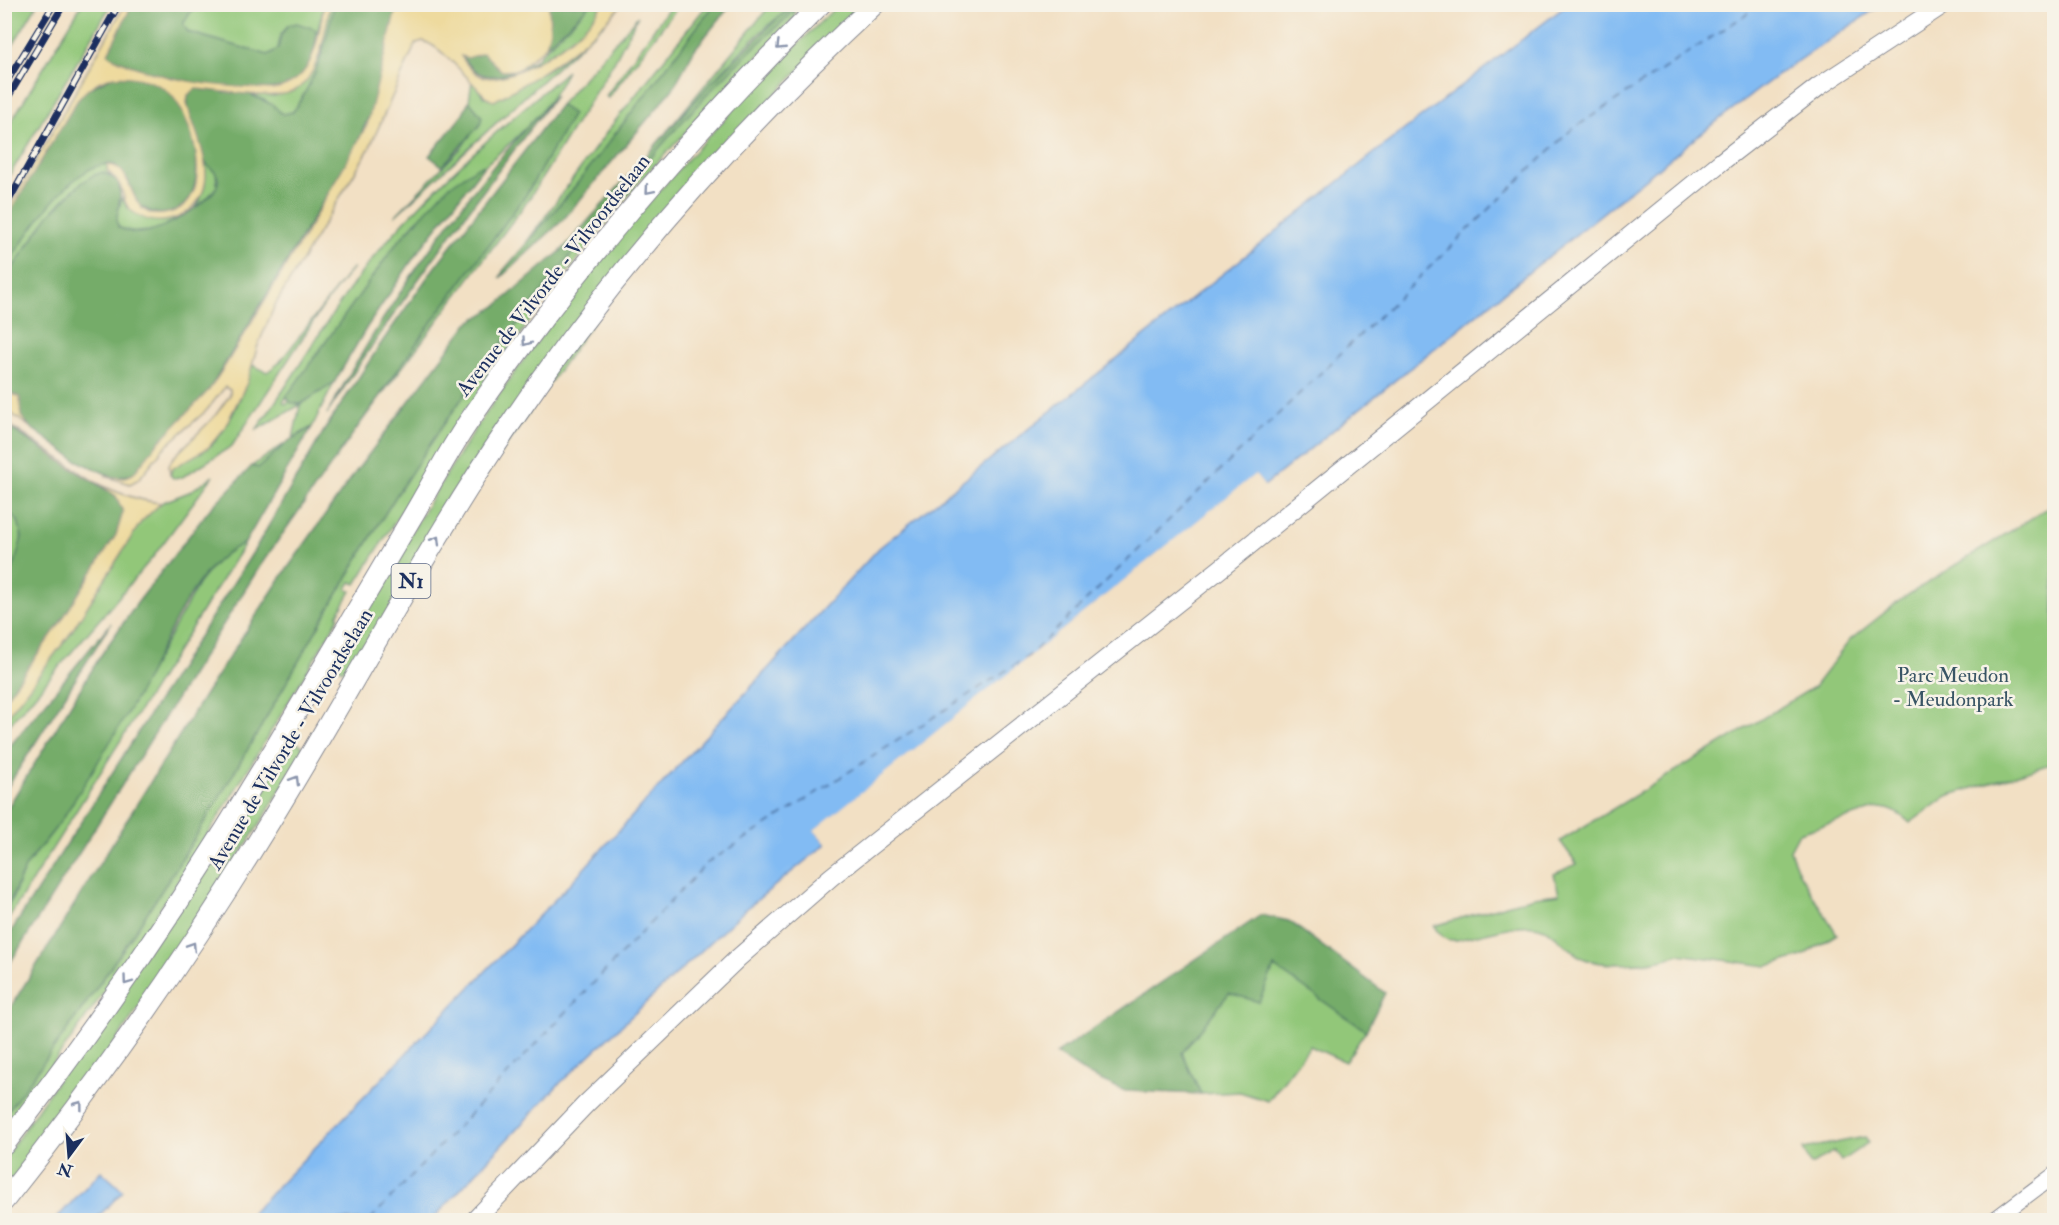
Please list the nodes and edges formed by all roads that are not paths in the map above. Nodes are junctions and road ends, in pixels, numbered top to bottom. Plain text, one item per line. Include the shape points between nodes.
1 (821, 4) edge
2 (875, 4) edge
3 (1944, 4) edge
4 (4, 1145) edge
5 (2055, 1175) edge
6 (4, 1201) edge
7 (475, 1221) edge
8 (1994, 1221) edge

1 -> 4 main road, Avenue de Vilvorde - Vilvoordselaan / N1 via 752,72 629,213 474,413 198,872 142,958
6 -> 2 main road, Avenue de Vilvorde - Vilvoordselaan / N1 via 181,963 297,778 461,498 556,359 702,178
3 - 7 main road via 1818,87 1720,162 1221,569 831,877 737,959 586,1104
5 - 8 street

